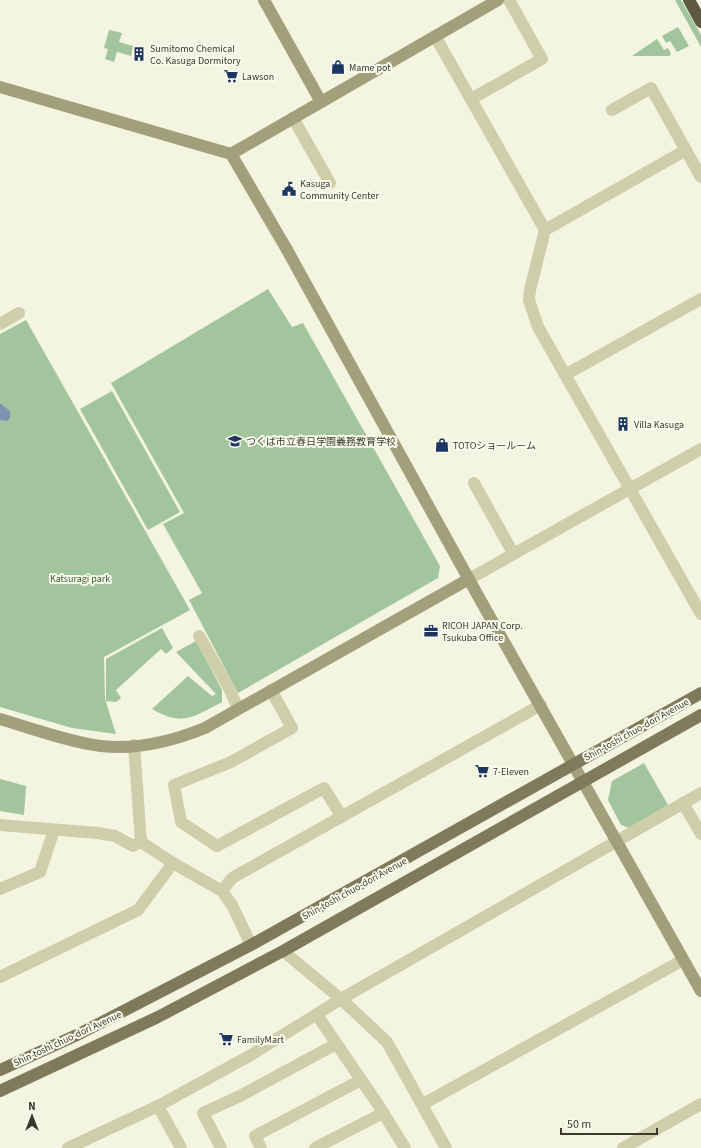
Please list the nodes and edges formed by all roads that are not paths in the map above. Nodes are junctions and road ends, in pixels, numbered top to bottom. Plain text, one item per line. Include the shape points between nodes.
1 (264, 0) edge
2 (498, 0) edge
3 (509, 0) edge
4 (689, 0) edge
5 (701, 22) edge
6 (435, 36) junction
7 (0, 87) edge
8 (471, 99) junction
9 (321, 102) junction
10 (612, 110) dead end
11 (293, 118) junction
12 (686, 150) junction
13 (230, 154) junction
14 (701, 177) edge
15 (330, 184) dead end
16 (545, 230) junction
17 (701, 299) edge
18 (19, 313) dead end
19 (0, 324) edge
20 (565, 375) junction
21 (701, 448) edge
22 (474, 483) dead end
23 (629, 488) junction
24 (513, 553) junction
25 (469, 579) junction
26 (701, 614) edge
27 (199, 636) dead end
28 (271, 690) junction
29 (701, 693) edge
30 (541, 705) junction
31 (238, 710) junction
32 (701, 715) edge
33 (0, 719) edge
34 (134, 745) junction
35 (573, 765) junction
36 (583, 782) junction
37 (701, 793) edge
38 (683, 803) junction
39 (342, 817) junction
40 (0, 825) edge
41 (54, 830) junction
42 (701, 834) edge
43 (618, 841) junction
44 (141, 842) junction
45 (173, 863) junction
46 (0, 889) edge
47 (222, 891) junction
48 (252, 945) junction
49 (283, 951) junction
50 (683, 960) junction
51 (0, 977) edge
52 (701, 991) edge
53 (341, 999) junction
54 (318, 1015) junction
55 (336, 1044) junction
56 (0, 1070) edge
57 (361, 1080) junction
58 (0, 1091) edge
59 (423, 1104) junction
60 (701, 1104) edge
61 (158, 1106) junction
62 (383, 1112) junction
63 (68, 1148) edge
64 (181, 1148) edge
65 (221, 1148) edge
66 (261, 1148) edge
67 (315, 1148) edge
68 (403, 1148) edge
69 (446, 1148) edge
70 (624, 1148) edge

1 - 9 street
2 - 6 street
3 - 8 street via 542,60
4 - 5 highway
6 - 8 street
6 - 9 street
7 - 13 street
8 - 16 street
9 - 11 street
10 - 12 street via 651,88
11 - 13 street
11 - 15 street
12 - 14 street
12 - 16 street
13 - 25 street via 286,248
16 - 20 street via 529,300 538,326
17 - 20 street
18 - 19 street
20 - 23 street
21 - 23 street
22 - 24 street
23 - 24 street
23 - 26 street
24 - 25 street
25 - 28 street
25 - 30 street
27 - 31 street via 229,688
28 - 31 street
28 - 39 street via 292,728 231,762 174,785 181,822 217,846 324,788
29 - 35 main road, Shin-toshi chuo-dori Avenue
30 - 35 street
30 - 39 street
31 - 34 street via 189,735
32 - 36 main road, Shin-toshi chuo-dori Avenue
33 - 34 street via 101,746
34 - 44 street
35 - 36 street
35 - 48 main road, Shin-toshi chuo-dori Avenue
36 - 43 street
36 - 49 main road, Shin-toshi chuo-dori Avenue
37 - 38 street
38 - 42 street
38 - 43 street
39 - 47 street via 232,878
40 - 41 street
41 - 44 street via 115,836 134,846
41 - 46 street via 40,872
43 - 50 street
43 - 53 street
44 - 45 street
45 - 47 street
45 - 51 street via 138,910
47 - 48 street
48 - 56 main road, Shin-toshi chuo-dori Avenue via 79,1034
49 - 53 street
49 - 58 main road, Shin-toshi chuo-dori Avenue via 158,1017
50 - 52 street
50 - 59 street
53 - 54 street
53 - 59 street via 387,1042
54 - 55 street
54 - 61 street
55 - 57 street
55 - 65 street via 203,1113
57 - 62 street
57 - 66 street via 255,1136
59 - 69 street
60 - 70 street
61 - 63 street
61 - 64 street
62 - 67 street
62 - 68 street

